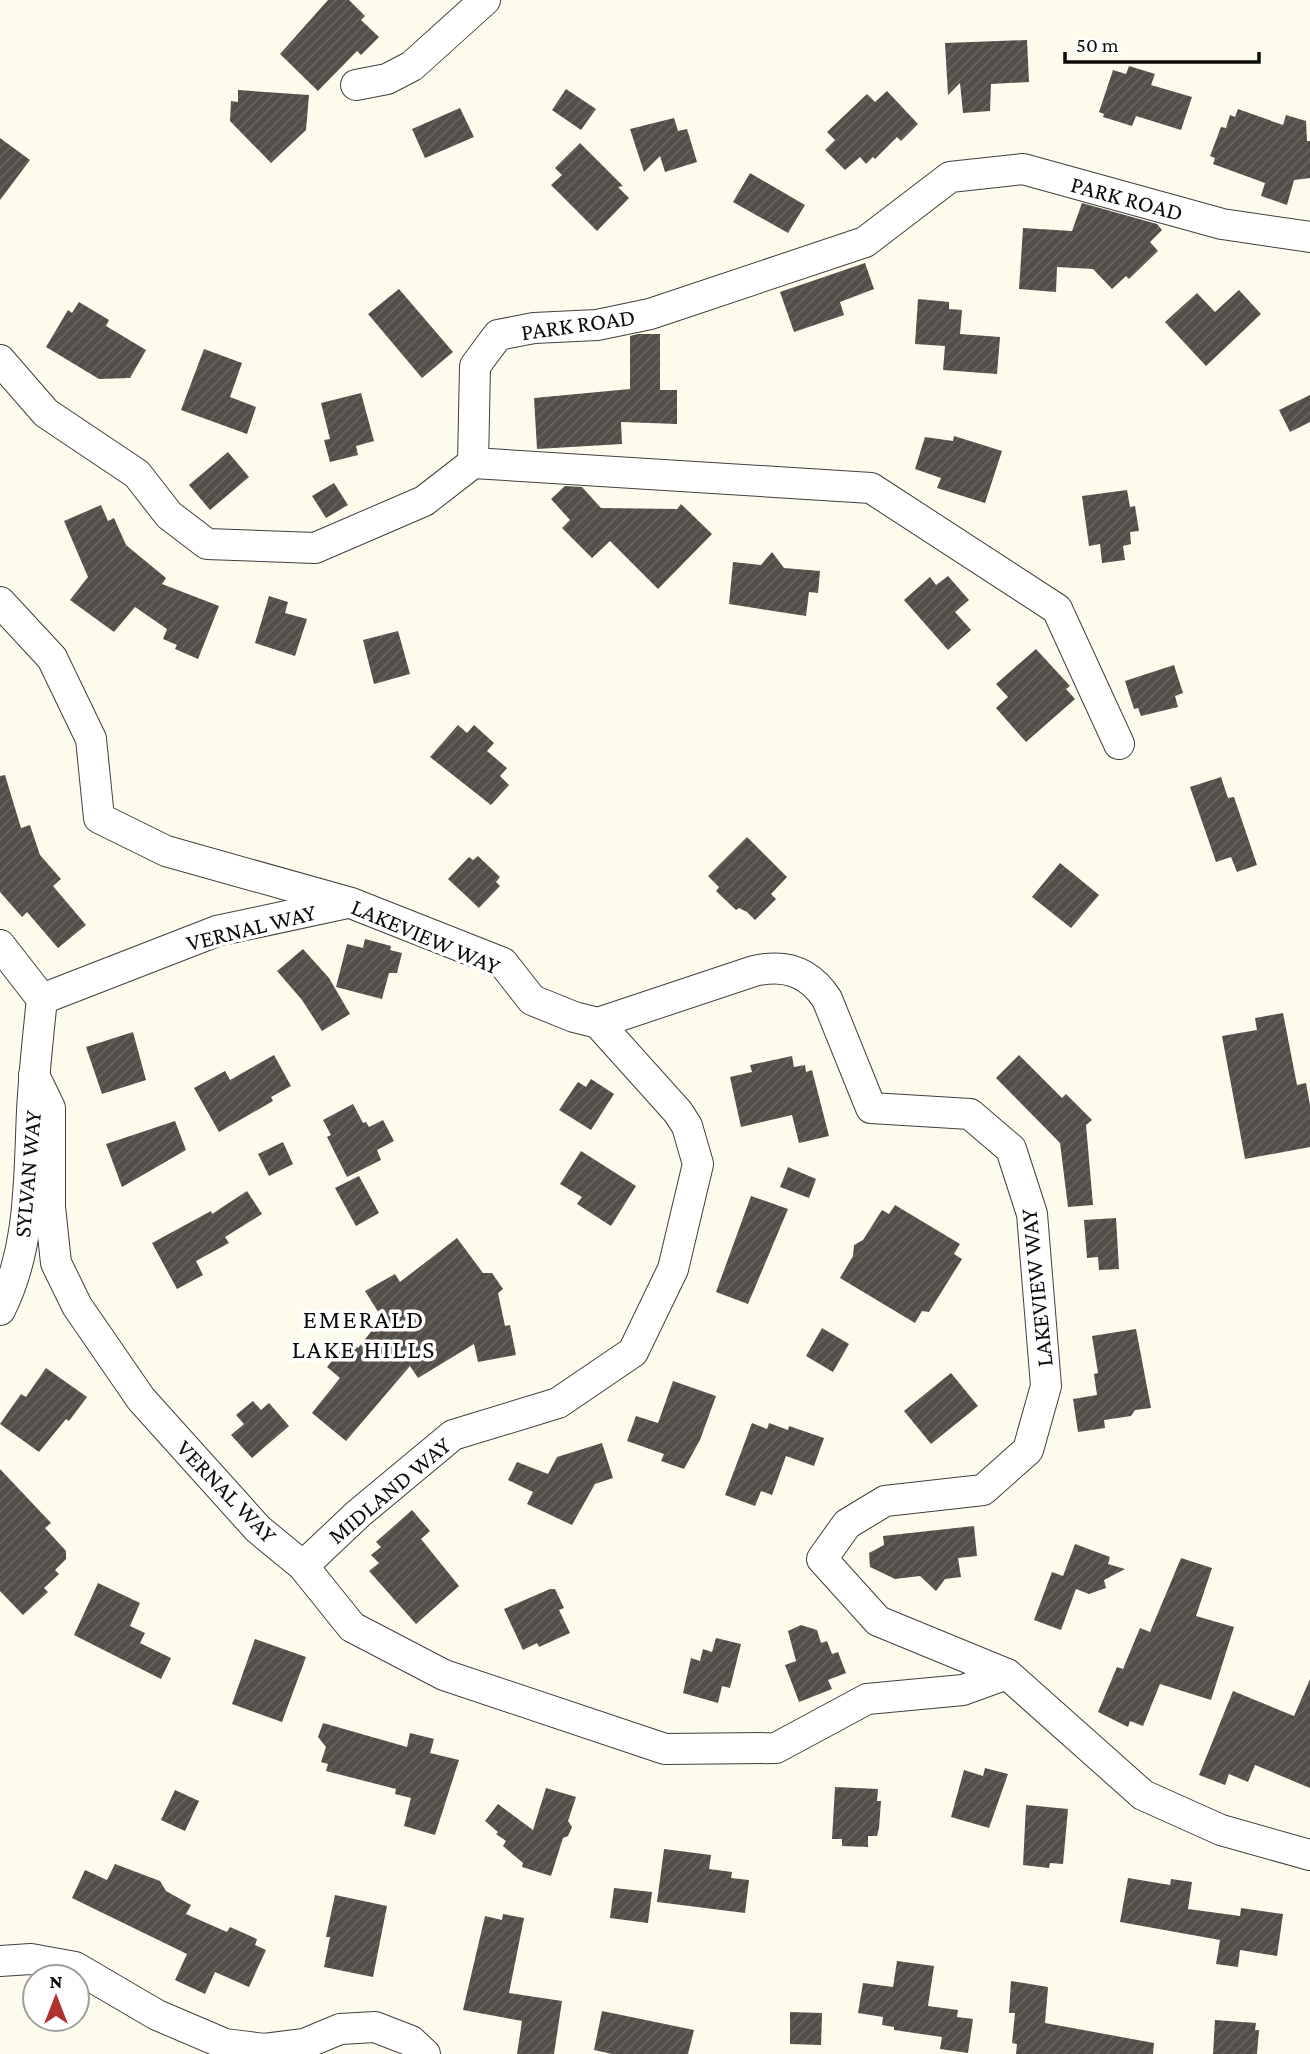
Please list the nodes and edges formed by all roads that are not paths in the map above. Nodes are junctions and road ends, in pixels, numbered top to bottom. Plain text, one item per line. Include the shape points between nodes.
1 (485, 0) edge
2 (356, 85) dead end
3 (1310, 237) edge
4 (0, 360) edge
5 (473, 463) junction
6 (0, 602) edge
7 (1119, 744) dead end
8 (351, 903) junction
9 (0, 945) edge
10 (42, 999) junction
11 (598, 1023) junction
12 (34, 1076) junction
13 (0, 1310) edge
14 (303, 1566) junction
15 (1007, 1674) junction
16 (1310, 1855) edge
17 (0, 1961) edge
18 (425, 2054) edge

1 - 2 street via 412,66 387,79
3 - 5 street, PARK ROAD via 1222,224 1023,169 950,177 865,242 650,314 597,325 498,335 475,366
4 - 5 street via 46,413 137,474 169,515 207,544 315,548 424,501
5 - 7 street via 871,488 1057,608
6 - 8 street, LAKEVIEW WAY via 51,658 91,739 99,818 166,851
8 - 10 street, VERNAL WAY via 217,931
8 - 11 street, LAKEVIEW WAY via 503,963 532,1000
9 - 10 street
10 - 12 street
11 - 14 street, MIDLAND WAY via 678,1112 698,1164 673,1269 633,1352 558,1403 453,1435
11 - 15 street, LAKEVIEW WAY via 754,971 776,966 793,969 827,999 871,1108 970,1114 1012,1149 1032,1214 1046,1386 1028,1450 983,1490 885,1501 847,1524 822,1559 878,1621
12 - 13 street, SYLVAN WAY via 27,1220 12,1286
12 - 14 street, VERNAL WAY via 50,1108 56,1263 77,1306 141,1399 258,1529
14 - 15 street, VERNAL WAY via 352,1627 444,1675 665,1749 776,1748 867,1699 963,1690
15 - 16 street, LAKEVIEW WAY via 1143,1795 1221,1830
17 - 18 street via 31,1959 75,1967 157,2015 225,2044 264,2049 304,2044 340,2029 374,2027 411,2041

